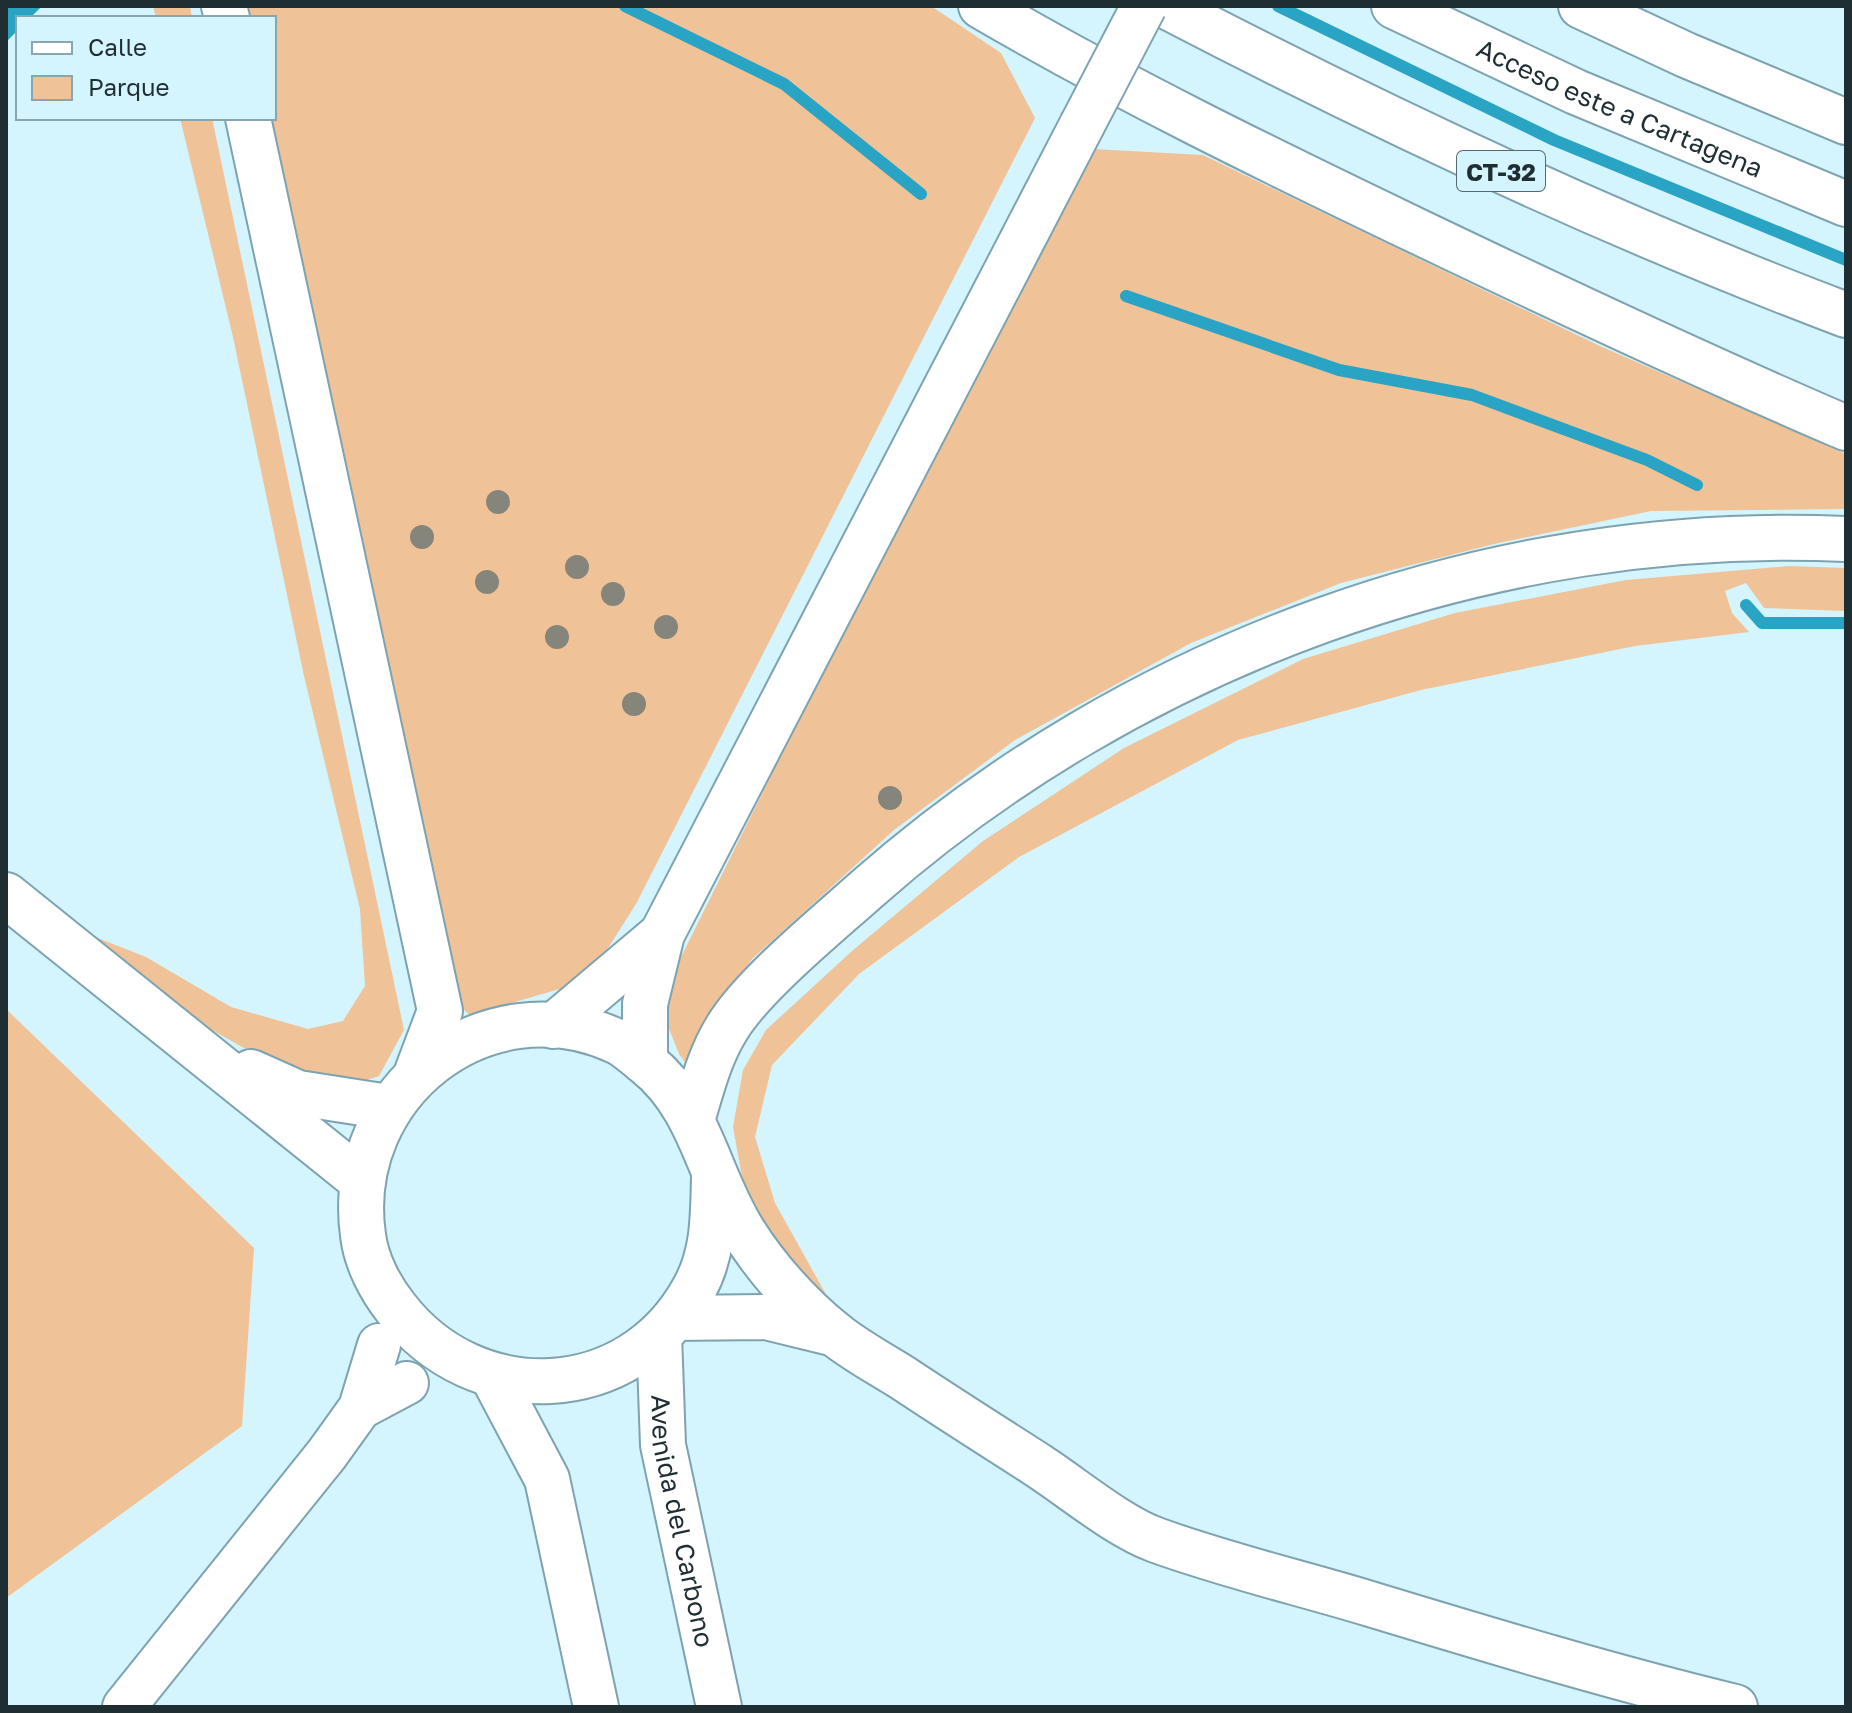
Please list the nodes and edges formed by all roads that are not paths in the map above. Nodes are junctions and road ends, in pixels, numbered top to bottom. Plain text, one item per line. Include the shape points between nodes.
1 (981, 6) edge
2 (1144, 6) edge
3 (1166, 6) edge
4 (1394, 6) edge
5 (1581, 6) edge
6 (248, 120) edge
7 (1846, 122) edge
8 (1846, 204) edge
9 (1846, 315) edge
10 (1846, 428) edge
11 (1846, 539) edge
12 (6, 895) edge
13 (662, 934) junction
14 (553, 1026) junction
15 (204, 1051) junction
16 (645, 1062) junction
17 (417, 1072) junction
18 (388, 1107) junction
19 (693, 1117) junction
20 (714, 1176) junction
21 (361, 1180) junction
22 (667, 1326) junction
23 (835, 1334) junction
24 (379, 1345) dead end
25 (493, 1377) junction
26 (407, 1383) dead end
27 (360, 1408) junction
28 (124, 1707) edge
29 (596, 1707) edge
30 (719, 1707) edge
31 (1735, 1707) edge

1 - 10 main road via 1251,152
2 - 13 main road, bridge
3 - 9 main road, CT-32 via 1309,81 1533,187
4 - 8 main road, Acceso este a Cartagena via 1576,92
5 - 7 main road
6 - 17 main road via 440,1011
11 - 19 main road via 1773,536 1661,542 1554,557 1359,608 1163,687 988,792 908,852 829,922 728,1026
12 - 15 main road
13 - 14 main road
13 - 16 main road via 645,1004
14 - 16 main road via 621,1043
14 - 17 main road via 473,1037
15 - 18 main road via 298,1093
15 - 21 main road
16 - 19 main road
17 - 18 main road
18 - 21 main road
19 - 20 main road
20 - 22 main road via 712,1238 697,1285
20 - 23 main road via 771,1271
21 - 25 main road via 363,1239 381,1290 415,1334 442,1355
22 - 23 main road via 766,1317
22 - 25 main road via 624,1360 565,1381
22 - 30 main road, Avenida del Carbono via 663,1445
23 - 31 main road via 1150,1538 1631,1682
24 - 27 street
25 - 29 main road via 547,1479
26 - 27 street
27 - 28 street

